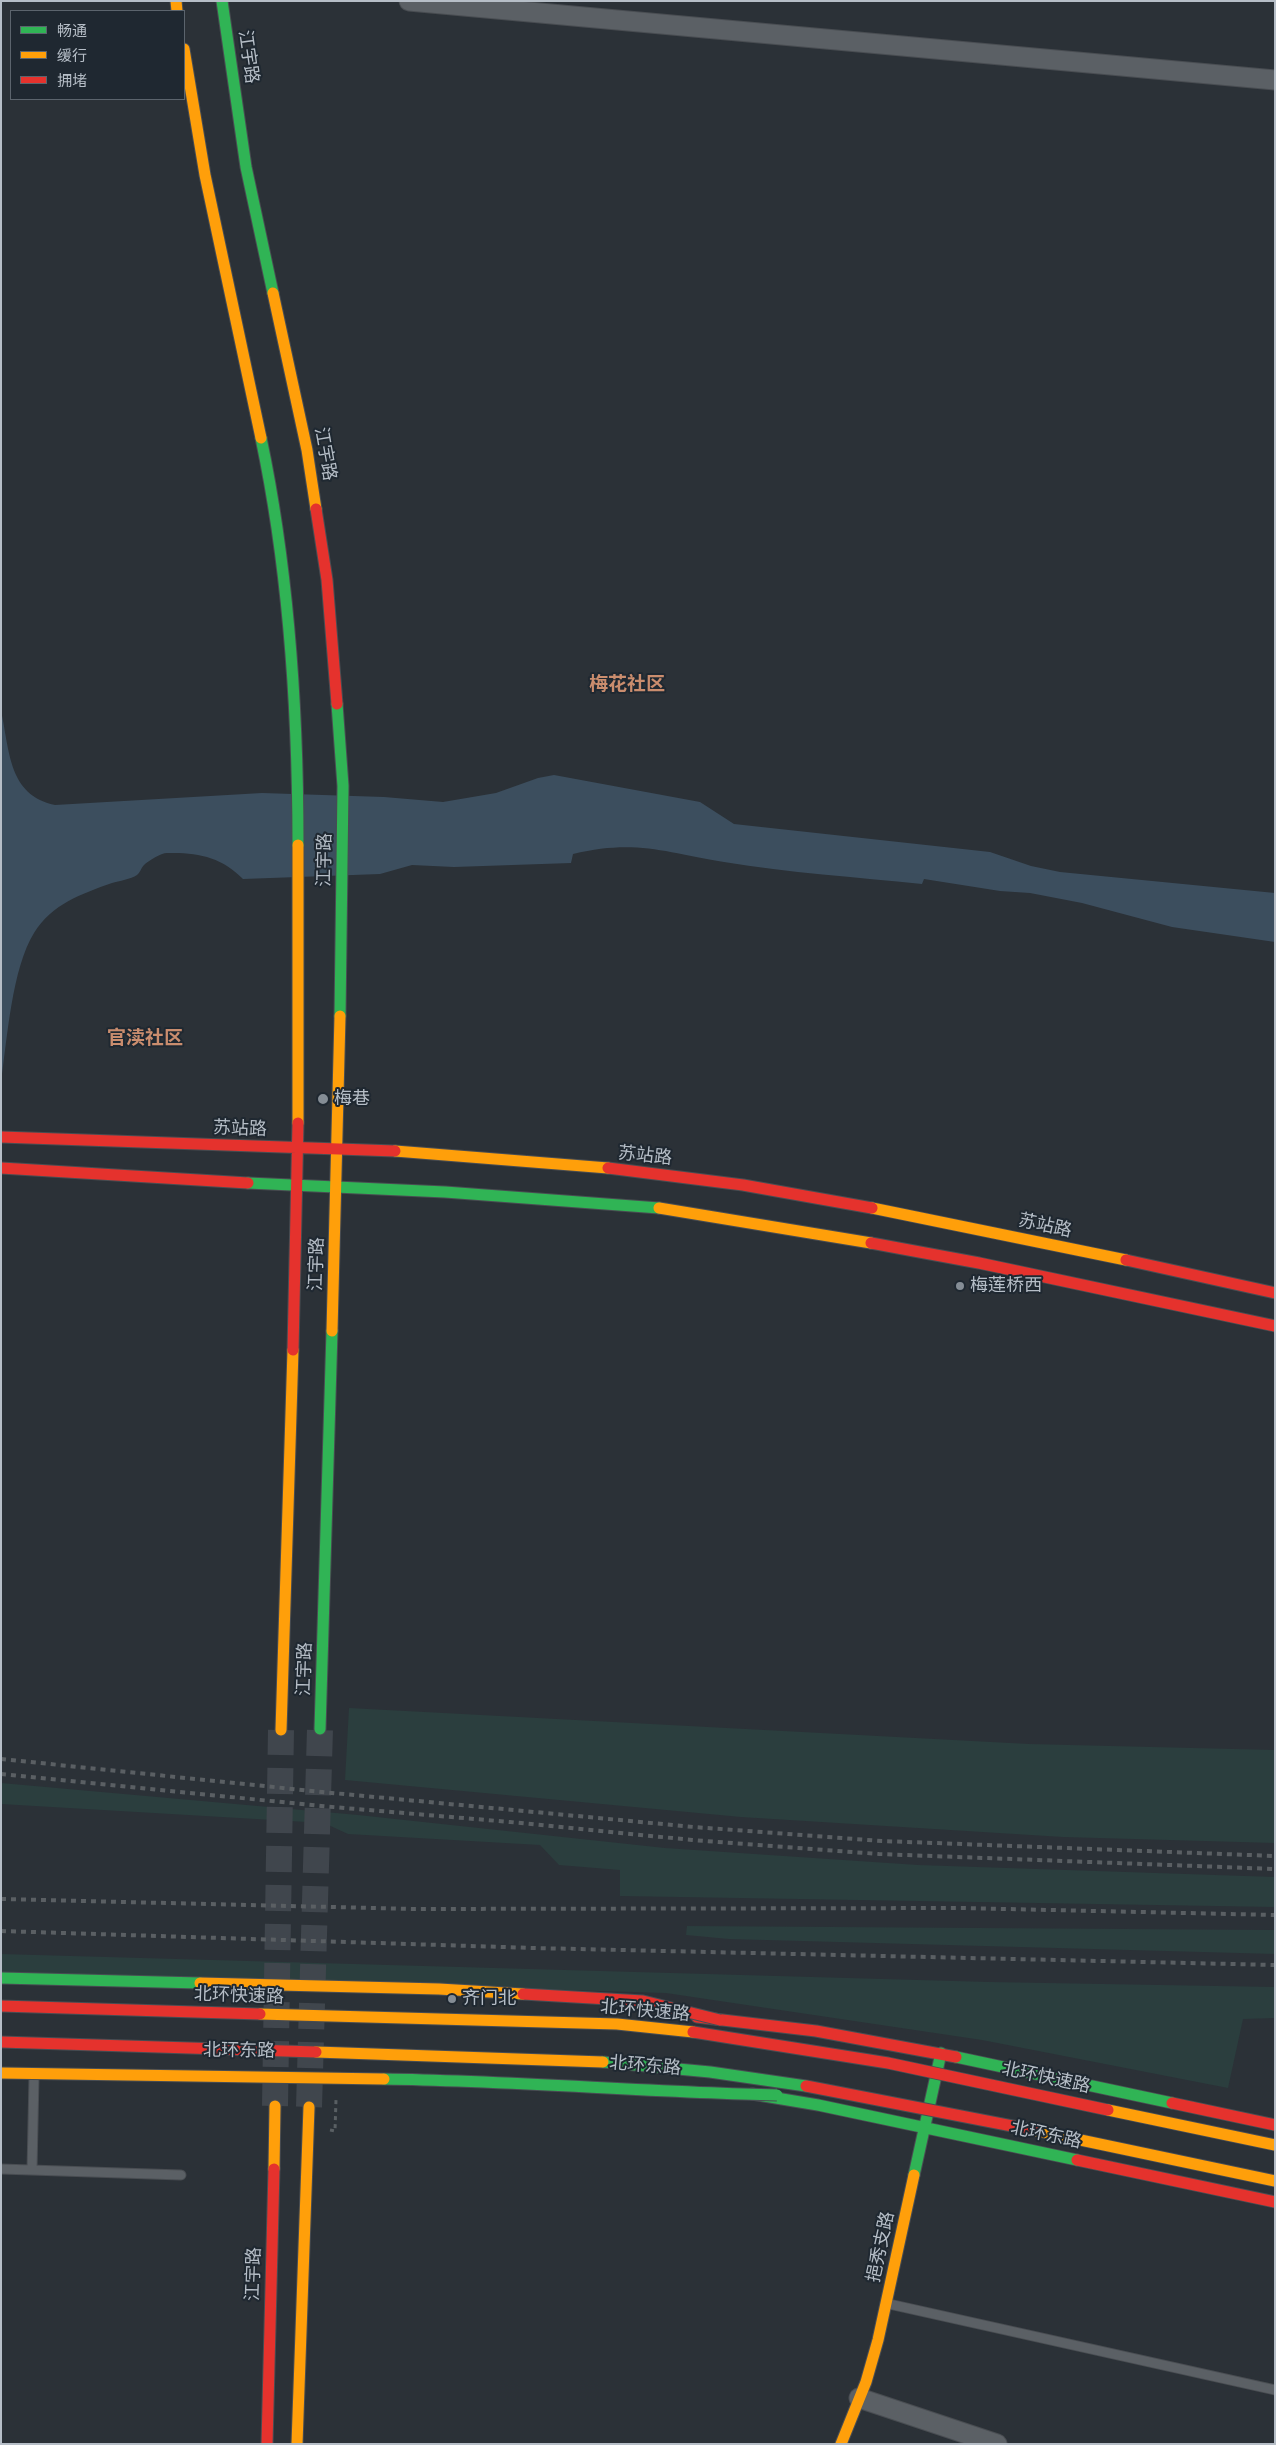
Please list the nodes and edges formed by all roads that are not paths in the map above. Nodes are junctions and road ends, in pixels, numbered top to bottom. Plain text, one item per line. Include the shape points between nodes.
1 (222, 1) edge
2 (409, 1) edge
3 (185, 54) edge
4 (1275, 80) edge
5 (1, 1137) edge
6 (298, 1149) junction
7 (337, 1149) junction
8 (1, 1168) edge
9 (298, 1186) junction
10 (337, 1186) junction
11 (1275, 1293) edge
12 (1275, 1326) edge
13 (320, 1729) tunnel mouth
14 (281, 1730) tunnel mouth
15 (1, 1978) edge
16 (1, 1987) edge
17 (1, 2006) edge
18 (1, 2042) edge
19 (941, 2053) junction
20 (1, 2063) edge
21 (888, 2063) junction
22 (34, 2064) junction
23 (1, 2073) edge
24 (879, 2098) junction
25 (275, 2106) tunnel mouth
26 (309, 2107) tunnel mouth
27 (1275, 2125) edge
28 (925, 2127) junction
29 (1275, 2144) edge
30 (1, 2169) edge
31 (32, 2170) junction
32 (181, 2175) dead end
33 (1275, 2181) edge
34 (1275, 2202) edge
35 (886, 2304) junction
36 (1275, 2390) edge
37 (859, 2398) junction
38 (267, 2444) edge
39 (296, 2444) edge
40 (841, 2444) edge
41 (997, 2444) edge

1 - 7 main road, 江宇路 via 246,167 307,450 328,589 343,786
2 - 4 street
3 - 6 main road, 江宇路 via 205,175 264,448 285,584 298,753
5 - 6 main road, 苏站路
6 - 7 main road, 苏站路
6 - 9 main road, 江宇路
7 - 10 main road, 江宇路
7 - 11 main road, 苏站路 via 492,1158 686,1178 912,1216
8 - 9 main road
9 - 10 main road
9 - 14 main road, 江宇路
10 - 12 main road via 660,1208 728,1218 979,1263
10 - 13 main road, 江宇路
15 - 21 main road, bridge via 438,1988 643,2001
16 - 19 main road via 437,1998 618,2007 816,2031
17 - 21 main road, 北环快速路, bridge via 617,2024 668,2028
18 - 24 main road, bridge via 612,2062 719,2072
19 - 27 main road
19 - 28 main road, 挹秀支路
20 - 22 main road, 北环东路
21 - 29 main road, 北环快速路, bridge
22 - 28 main road, 北环东路 via 442,2071 613,2081 736,2091
22 - 31 lane
23 - 24 main road, bridge via 463,2080 695,2093
24 - 33 main road, bridge
25 - 38 main road, 江宇路
26 - 39 main road
28 - 34 main road, 北环东路
28 - 35 main road, 挹秀支路
30 - 31 lane
31 - 32 lane
35 - 36 lane
35 - 37 main road, 挹秀支路
37 - 40 main road, 挹秀支路
37 - 41 street

